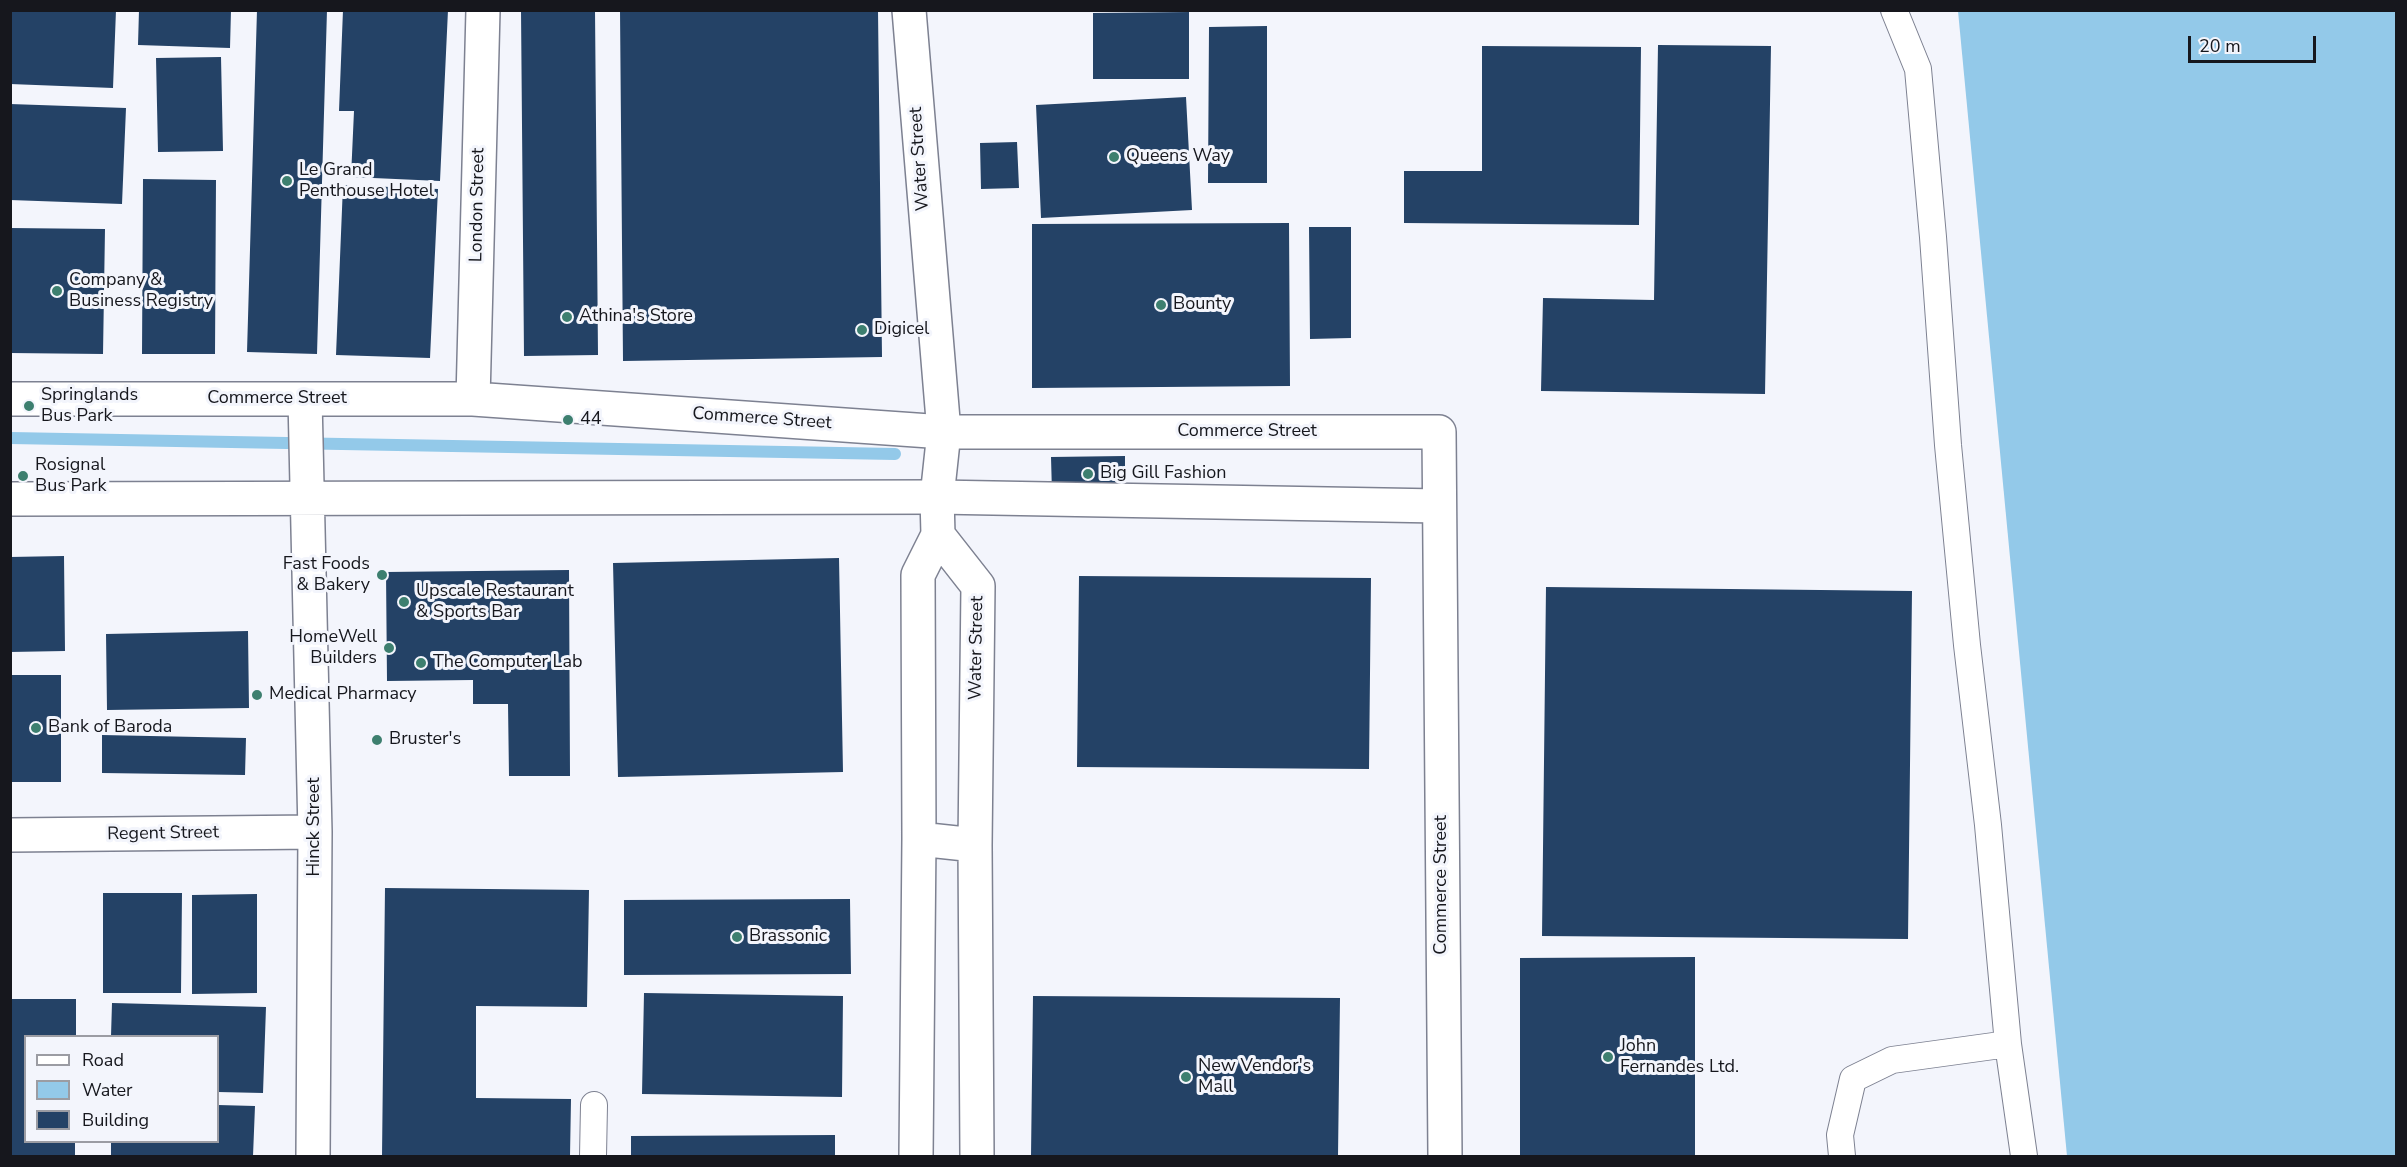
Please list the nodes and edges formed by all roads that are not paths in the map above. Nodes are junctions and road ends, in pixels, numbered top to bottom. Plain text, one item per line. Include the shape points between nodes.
1 (483, 10) edge
2 (909, 10) edge
3 (1894, 10) edge
4 (10, 399) edge
5 (305, 399) junction
6 (473, 399) junction
7 (944, 432) junction
8 (937, 497) junction
9 (308, 498) junction
10 (10, 499) edge
11 (1439, 506) junction
12 (938, 535) junction
13 (315, 832) junction
14 (10, 835) edge
15 (919, 839) junction
16 (975, 845) junction
17 (2008, 1044) junction
18 (594, 1105) dead end
19 (313, 1156) edge
20 (593, 1156) edge
21 (916, 1156) edge
22 (977, 1156) edge
23 (1444, 1156) edge
24 (1842, 1156) edge
25 (2024, 1156) edge

1 - 6 street, London Street
2 - 7 street, Water Street
3 - 17 lane via 1918,69 1948,445
4 - 5 street, Commerce Street
5 - 6 street, Commerce Street
5 - 9 street, Hinck Street
6 - 7 street, Commerce Street
7 - 8 street, Water Street
7 - 11 street, Commerce Street via 1439,432
8 - 9 street
8 - 11 street
8 - 12 street, Water Street
9 - 10 street
9 - 13 street, Hinck Street
11 - 23 street, Commerce Street
12 - 15 street via 918,575
12 - 16 street, Water Street via 978,586
13 - 14 street, Regent Street
13 - 19 street, Hinck Street
15 - 16 street
15 - 21 street
16 - 22 street, Water Street
17 - 24 lane via 1892,1060 1853,1079 1840,1135
17 - 25 lane
18 - 20 lane

